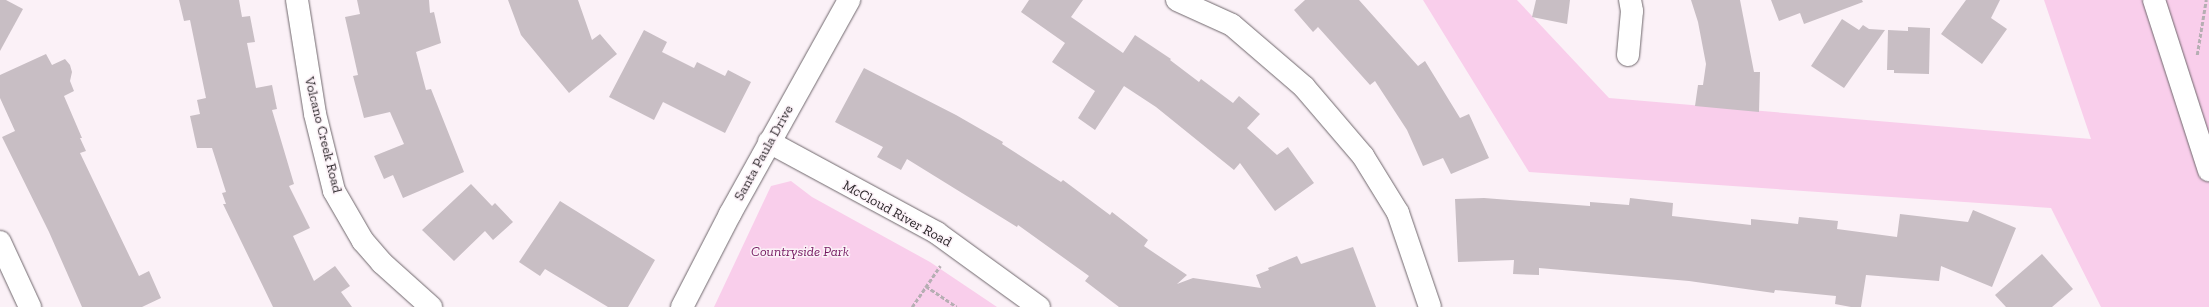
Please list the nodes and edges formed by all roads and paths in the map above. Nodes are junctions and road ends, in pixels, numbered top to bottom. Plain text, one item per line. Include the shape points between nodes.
1 (297, 0) edge
2 (849, 0) edge
3 (1177, 0) edge
4 (1630, 0) edge
5 (2154, 0) edge
6 (1628, 55) dead end
7 (769, 142) junction
8 (2209, 170) edge
9 (0, 242) edge
10 (940, 266) dead end
11 (926, 286) junction
12 (30, 307) edge
13 (431, 307) edge
14 (682, 307) edge
15 (912, 307) edge
16 (957, 307) edge
17 (1039, 307) edge
18 (1430, 307) edge

1 - 13 street, Volcano Creek Road via 315,114 334,191 363,241 382,263
2 - 7 street, Santa Paula Drive
3 - 18 street via 1232,25 1304,87 1363,156 1398,213
4 - 6 street via 1632,11
5 - 8 street
7 - 14 street, Santa Paula Drive
7 - 17 street, McCloud River Road via 937,233
9 - 12 street
10 - 11 path
11 - 15 path
11 - 16 path

